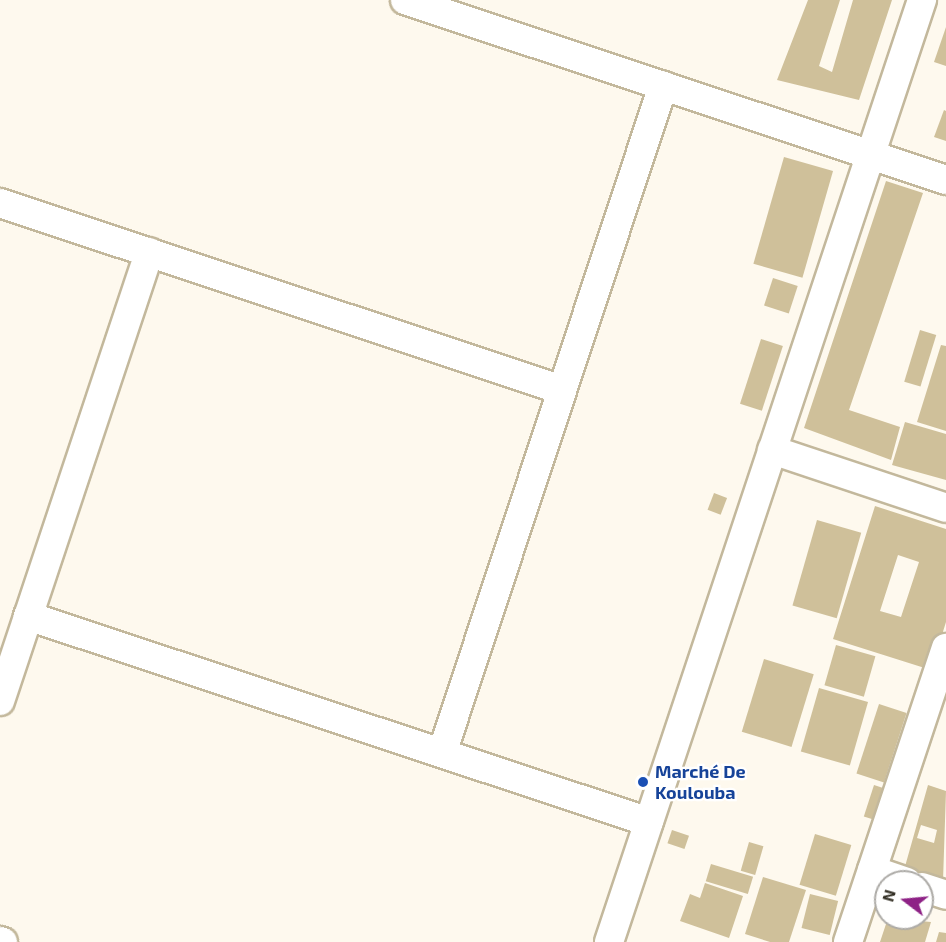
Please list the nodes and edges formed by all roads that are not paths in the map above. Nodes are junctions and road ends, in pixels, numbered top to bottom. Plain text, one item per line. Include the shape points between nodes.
1 (405, 0) edge
2 (922, 0) edge
3 (663, 86) junction
4 (870, 155) junction
5 (946, 180) edge
6 (0, 203) edge
7 (149, 252) junction
8 (562, 390) junction
9 (772, 450) junction
10 (946, 508) edge
11 (28, 616) junction
12 (946, 648) edge
13 (0, 701) edge
14 (442, 753) junction
15 (649, 822) junction
16 (872, 870) joint
17 (609, 942) edge
18 (848, 942) edge

1 - 3 street
2 - 4 street
3 - 4 street
3 - 8 street
4 - 5 street
4 - 9 street
6 - 7 street
7 - 8 street
7 - 11 street
8 - 14 street
9 - 10 street
9 - 15 street
11 - 13 street
11 - 14 street
12 - 16 street
14 - 15 street
15 - 17 street
16 - 18 street

